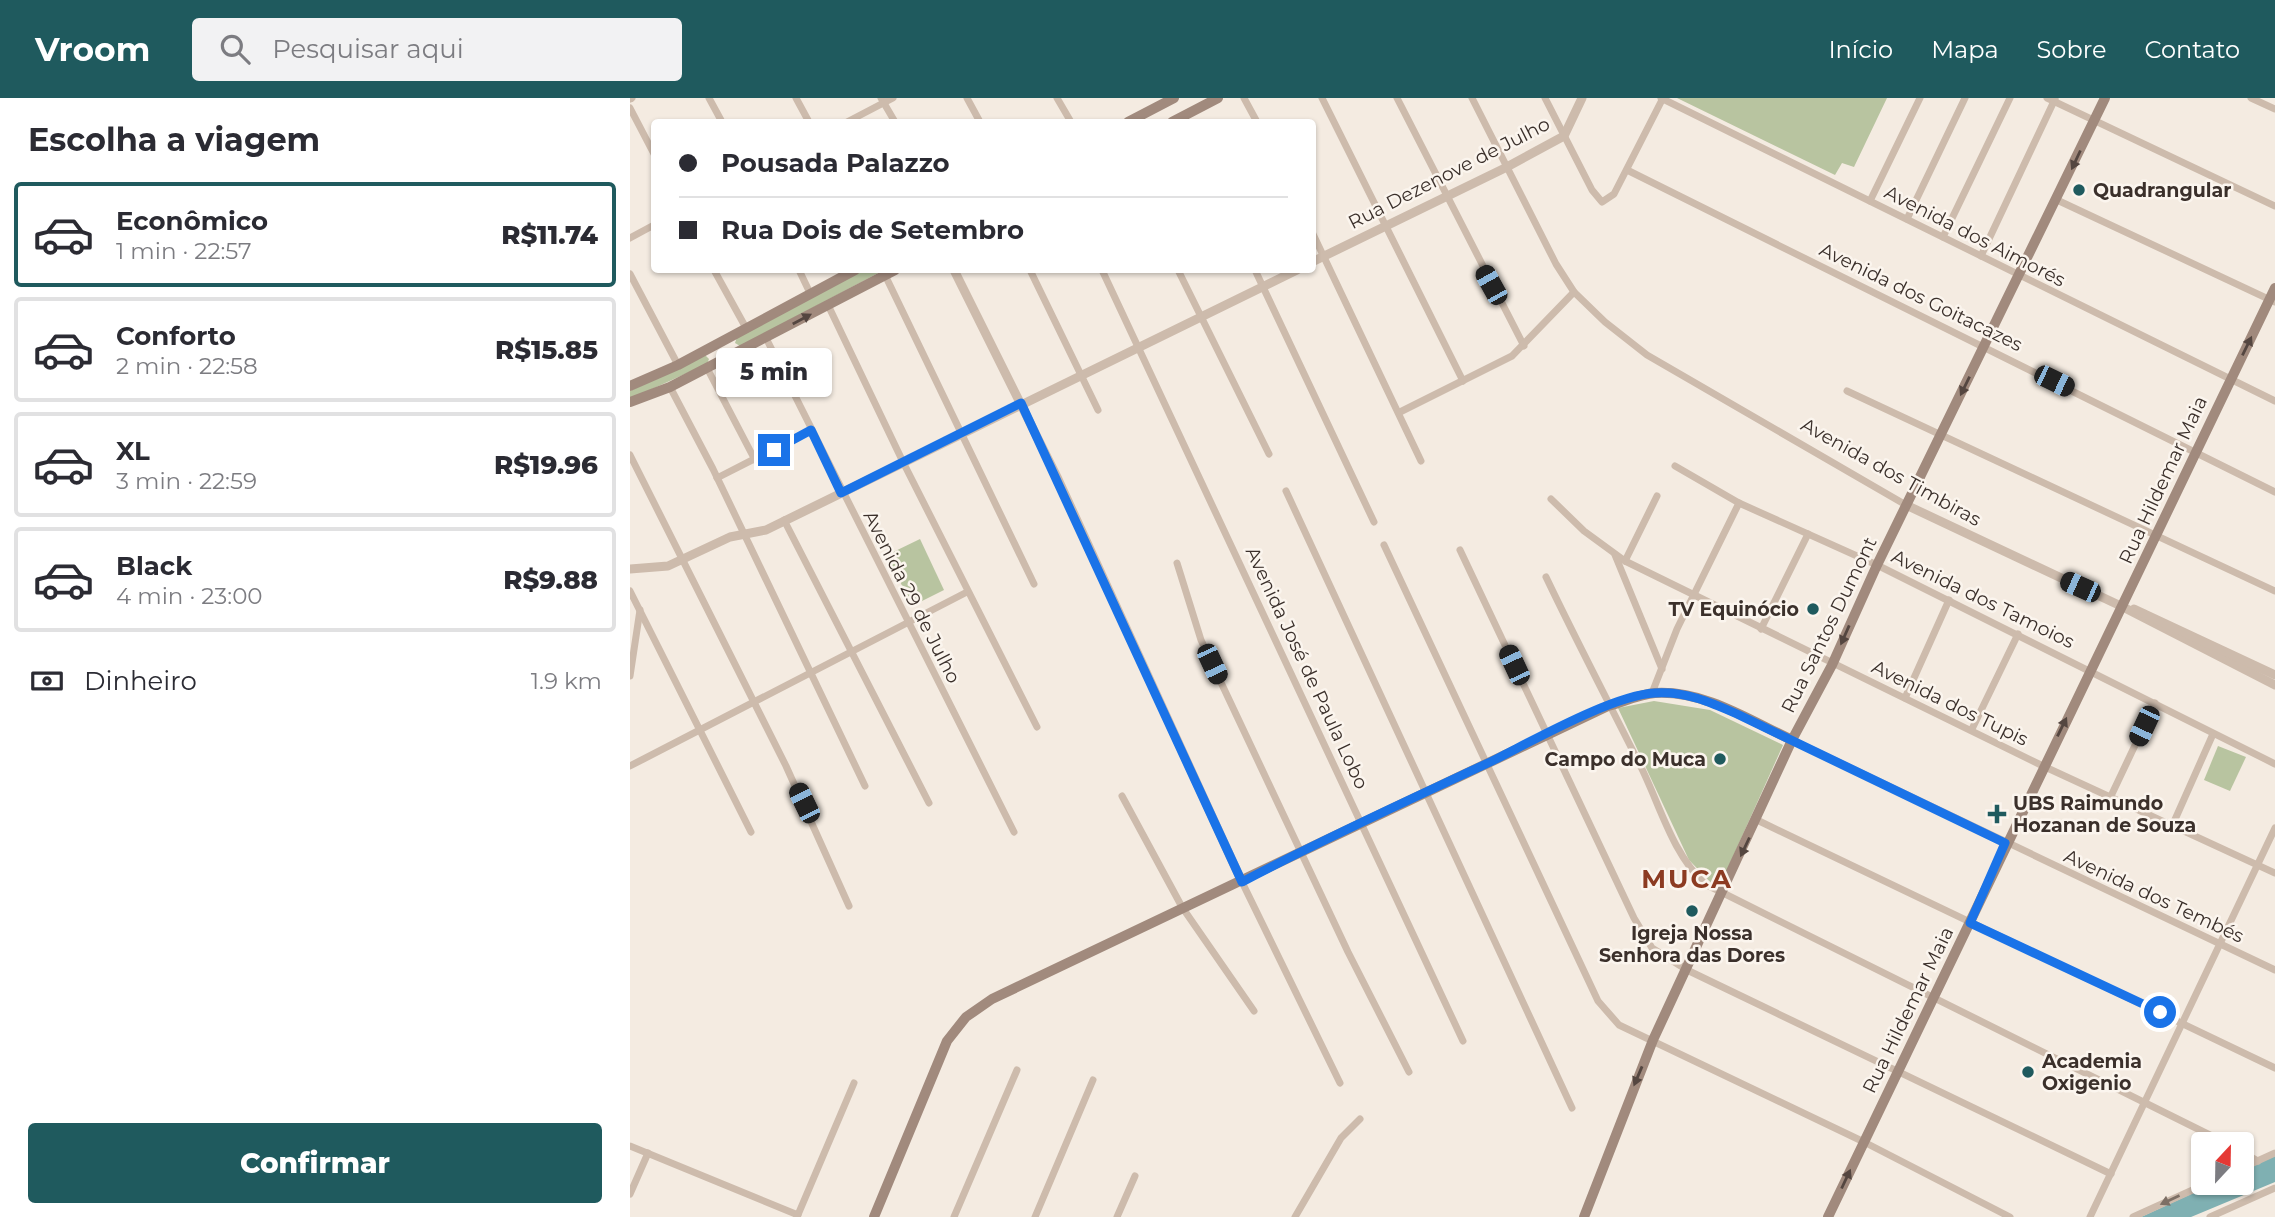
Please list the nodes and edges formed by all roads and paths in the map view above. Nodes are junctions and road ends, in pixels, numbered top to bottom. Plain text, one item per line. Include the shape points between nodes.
1 (709, 98) edge
2 (796, 98) edge
3 (893, 98) edge
4 (967, 98) edge
5 (1057, 98) edge
6 (1174, 98) edge
7 (1218, 98) edge
8 (1244, 98) edge
9 (1322, 98) edge
10 (1397, 98) edge
11 (1472, 98) edge
12 (1545, 98) edge
13 (1582, 98) edge
14 (1662, 98) edge
15 (1920, 98) edge
16 (1965, 98) edge
17 (2010, 98) edge
18 (2105, 98) edge
19 (2251, 98) edge
20 (2052, 99) edge
21 (883, 100) edge
22 (1203, 102) edge
23 (1152, 103) edge
24 (630, 108) edge
25 (2275, 110) edge
26 (720, 119) edge
27 (807, 119) edge
28 (852, 119) edge
29 (893, 119) edge
30 (978, 119) edge
31 (1069, 119) edge
32 (1132, 119) edge
33 (1185, 119) edge
34 (1255, 119) edge
35 (2094, 121) junction
36 (1564, 136) junction
37 (651, 148) edge
38 (1506, 168) junction
39 (1627, 170) junction
40 (1446, 195) junction
41 (2057, 200) junction
42 (1870, 201) junction
43 (2275, 206) edge
44 (1907, 219) junction
45 (1384, 226) junction
46 (651, 227) edge
47 (1943, 237) junction
48 (630, 238) edge
49 (1316, 240) edge
50 (1324, 256) junction
51 (1980, 256) junction
52 (1316, 260) edge
53 (716, 273) edge
54 (800, 273) edge
55 (849, 273) edge
56 (889, 273) edge
57 (956, 273) edge
58 (1031, 273) edge
59 (1104, 273) edge
60 (1180, 273) edge
61 (1256, 273) edge
62 (1291, 273) edge
63 (630, 274) edge
64 (885, 275) junction
65 (2019, 277) junction
66 (1263, 287) junction
67 (2275, 289) edge
68 (1574, 292) junction
69 (810, 293) junction
70 (2272, 301) edge
71 (828, 305) junction
72 (1201, 316) junction
73 (746, 328) junction
74 (766, 338) junction
75 (713, 346) junction
76 (1141, 346) junction
77 (1524, 346) junction
78 (1984, 346) junction
79 (720, 360) junction
80 (678, 365) junction
81 (707, 368) junction
82 (1081, 375) junction
83 (1463, 381) junction
84 (2231, 381) junction
85 (630, 386) edge
86 (670, 387) junction
87 (1847, 391) dead end
88 (2275, 401) edge
89 (630, 402) edge
90 (1021, 403) junction
91 (1098, 410) dead end
92 (1400, 412) junction
93 (811, 430) junction
94 (962, 432) junction
95 (1941, 437) junction
96 (2194, 451) junction
97 (1269, 454) dead end
98 (630, 456) edge
99 (755, 460) junction
100 (1421, 461) dead end
101 (902, 462) junction
102 (1675, 466) dead end
103 (717, 478) junction
104 (1286, 491) dead end
105 (2275, 492) edge
106 (841, 493) junction
107 (1657, 496) dead end
108 (1551, 499) dead end
109 (1740, 503) junction
110 (1906, 505) junction
111 (784, 520) junction
112 (1374, 522) dead end
113 (1808, 534) junction
114 (744, 535) junction
115 (2156, 536) junction
116 (1384, 544) dead end
117 (1460, 550) dead end
118 (1614, 555) junction
119 (683, 560) junction
120 (1625, 561) junction
121 (1177, 563) dead end
122 (1877, 565) junction
123 (630, 569) edge
124 (1546, 577) dead end
125 (1034, 584) dead end
126 (630, 591) edge
127 (2275, 591) edge
128 (967, 592) junction
129 (1694, 597) junction
130 (1949, 600) junction
131 (2123, 607) junction
132 (640, 608) junction
133 (908, 623) junction
134 (1761, 629) junction
135 (2018, 634) junction
136 (852, 652) junction
137 (1832, 665) junction
138 (1662, 669) junction
139 (2091, 670) junction
140 (811, 673) junction
141 (2275, 675) edge
142 (630, 676) edge
143 (2275, 685) edge
144 (1652, 693) junction
145 (1905, 698) junction
146 (2155, 703) junction
147 (752, 704) junction
148 (1608, 706) junction
149 (1037, 727) dead end
150 (1972, 729) junction
151 (702, 730) junction
152 (1546, 734) junction
153 (2213, 734) junction
154 (1792, 740) junction
155 (1486, 764) junction
156 (2275, 764) edge
157 (630, 766) edge
158 (2043, 766) junction
159 (865, 786) dead end
160 (1424, 792) junction
161 (1122, 796) dead end
162 (2111, 796) junction
163 (929, 803) dead end
164 (1757, 820) junction
165 (1360, 822) junction
166 (2173, 824) junction
167 (2275, 828) edge
168 (751, 832) dead end
169 (1014, 832) dead end
170 (2005, 843) junction
171 (1300, 851) junction
172 (2256, 864) junction
173 (2275, 873) edge
174 (1242, 882) junction
175 (1722, 895) junction
176 (849, 906) dead end
177 (1182, 907) junction
178 (1970, 923) junction
179 (2221, 946) junction
180 (1687, 970) junction
181 (2275, 970) edge
182 (1933, 998) junction
183 (1254, 1011) dead end
184 (2183, 1023) junction
185 (1653, 1040) junction
186 (1464, 1041) dead end
187 (2275, 1068) edge
188 (1017, 1070) dead end
189 (1409, 1072) dead end
190 (1898, 1072) junction
191 (1093, 1080) dead end
192 (854, 1083) dead end
193 (1340, 1083) dead end
194 (2147, 1102) junction
195 (1572, 1108) dead end
196 (1360, 1119) dead end
197 (2205, 1132) edge
198 (1864, 1142) junction
199 (630, 1146) edge
200 (648, 1153) junction
201 (2275, 1153) edge
202 (2254, 1159) edge
203 (2258, 1161) junction
204 (2254, 1163) edge
205 (2110, 1174) junction
206 (1135, 1176) dead end
207 (2275, 1188) edge
208 (2191, 1191) edge
209 (630, 1194) edge
210 (797, 1216) edge
211 (1588, 1216) edge
212 (874, 1217) edge
213 (954, 1217) edge
214 (1035, 1217) edge
215 (1117, 1217) edge
216 (1295, 1217) edge
217 (1828, 1217) edge
218 (2010, 1217) edge
219 (2090, 1217) edge
220 (2133, 1217) edge
221 (2210, 1217) edge

1 - 26 street
2 - 27 street
3 - 21 street
4 - 30 street
5 - 31 street
6 - 23 main road
7 - 22 main road
8 - 34 street
9 - 45 street
10 - 40 street
11 - 38 street, Avenida dos Timbiras
12 - 36 street
13 - 36 street, Rua Dezenove de Julho
14 - 39 street
14 - 42 street, Avenida dos Aimorés
15 - 42 street
16 - 44 street
17 - 47 street
18 - 35 main road, Rua Santos Dumont
19 - 25 street
20 - 35 street
20 - 51 street
21 - 28 street
21 - 29 street
22 - 33 main road
23 - 32 main road
24 - 37 street
35 -> 41 main road, Rua Santos Dumont
35 - 43 street
36 - 38 street, Rua Dezenove de Julho
36 - 39 street via 1599,202 1607,201
38 - 40 street, Rua Dezenove de Julho
38 - 68 street, Avenida dos Timbiras
39 - 78 street, Avenida dos Goitacazes
40 - 45 street, Rua Dezenove de Julho
40 - 77 street
41 - 65 main road, Rua Santos Dumont
41 - 70 street
42 - 44 street, Avenida dos Aimorés
44 - 47 street, Avenida dos Aimorés
45 - 50 street, Rua Dezenove de Julho
45 - 83 street
46 - 48 street
47 - 51 street, Avenida dos Aimorés
49 - 50 street
50 - 52 street, Rua Dezenove de Julho
50 - 92 street
51 - 65 street, Avenida dos Aimorés
53 - 73 street
54 - 69 street
55 - 69 main road
56 - 64 main road
57 - 90 street
58 - 82 street
59 - 76 street, Avenida José de Paula Lobo
60 - 72 street
61 - 66 street
62 - 66 street
63 - 80 street
64 - 71 main road
64 - 94 street
65 - 78 main road, Rua Santos Dumont
65 - 84 street, Avenida dos Aimorés
66 - 72 street
66 - 112 street
67 - 70 main road, Rua Hildemar Maia
68 - 77 street
68 - 110 street, Avenida dos Timbiras via 1647,355
69 - 73 main road
84 -> 70 main road, Rua Hildemar Maia
74 -> 71 main road
71 - 101 street
72 - 76 street
72 - 97 street
73 - 75 main road
74 - 79 main road
74 - 93 street, Avenida 29 de Julho
75 - 79 main road
75 - 80 main road
76 - 82 street
76 - 165 street, Avenida José de Paula Lobo
77 - 83 street via 1500,364
78 -> 95 main road, Rua Santos Dumont
78 - 96 street, Avenida dos Goitacazes
79 - 81 main road
80 - 85 main road
81 - 86 main road
81 - 99 street
82 - 90 street
82 - 91 street
83 - 92 street
84 - 88 street, Avenida dos Aimorés
84 - 96 main road, Rua Hildemar Maia
86 - 89 main road
86 - 103 street
87 - 95 street
90 - 94 street
90 - 174 street
92 - 100 street
93 - 99 street
93 - 106 street, Avenida 29 de Julho
94 - 101 street
94 - 125 street
95 - 110 main road, Rua Santos Dumont
95 - 115 street
96 - 105 street, Avenida dos Goitacazes
96 - 115 main road, Rua Hildemar Maia
98 - 119 street
99 - 103 street
101 - 106 street
101 - 128 street
102 - 109 street, Avenida dos Tamoios
103 - 114 street
104 - 160 street
106 - 111 street
106 - 133 street, Avenida 29 de Julho
107 - 120 street
108 - 118 street, Avenida dos Tupis
109 - 113 street, Avenida dos Tamoios
109 - 129 street
110 - 122 main road, Rua Santos Dumont
110 - 131 street, Avenida dos Timbiras
111 - 114 street
111 - 136 street
113 - 122 street, Avenida dos Tamoios
113 - 134 street
114 - 119 street
114 - 140 street
115 - 127 street
115 - 131 main road, Rua Hildemar Maia
116 - 155 street
117 - 152 street
118 - 120 street, Avenida dos Tupis
118 - 138 street
119 - 123 street
119 - 147 street
120 - 129 street, Avenida dos Tupis
121 - 171 street via 1201,640
122 - 130 street, Avenida dos Tamoios
122 -> 137 main road, Rua Santos Dumont
124 - 148 street
126 - 132 street
128 - 133 street
128 - 149 street
129 - 134 street, Avenida dos Tupis
129 - 138 street
130 - 135 street, Avenida dos Tamoios
130 - 145 street
131 - 139 main road, Rua Hildemar Maia
131 - 141 street, Avenida dos Timbiras via 2149,613
131 - 143 street, Avenida dos Timbiras
132 - 142 street
132 - 151 street
133 - 136 street
133 - 169 street, Avenida 29 de Julho
134 - 137 street, Avenida dos Tupis
135 - 139 street, Avenida dos Tamoios
135 - 150 street
136 - 140 street
136 - 163 street
137 - 145 street, Avenida dos Tupis
137 - 154 main road, Rua Santos Dumont
138 - 144 street
139 - 146 street, Avenida dos Tamoios
158 -> 139 main road, Rua Hildemar Maia
140 - 147 street
140 - 159 street
144 - 148 main road
144 - 154 main road via 1704,699
145 - 150 street, Avenida dos Tupis
146 - 153 street, Avenida dos Tamoios
146 - 162 street
147 - 151 street
147 - 176 street via 813,822
148 - 152 main road
148 - 175 street via 1686,864
150 - 158 street, Avenida dos Tupis
151 - 157 street
151 - 168 street
152 - 155 main road
152 - 180 street via 1647,941 1662,957
153 - 156 street, Avenida dos Tamoios
153 - 166 street
154 - 164 main road, Rua Santos Dumont
154 - 170 street, Avenida dos Tembés
155 - 160 main road
155 - 185 street via 1598,1001 1619,1025
158 - 162 street, Avenida dos Tupis
158 - 170 main road, Rua Hildemar Maia
160 - 165 main road
160 - 195 street
161 - 177 street
162 - 166 street, Avenida dos Tupis
164 -> 175 main road, Rua Santos Dumont
164 - 178 street
165 - 171 main road
165 - 186 street, Avenida José de Paula Lobo
166 - 172 street, Avenida dos Tupis
167 - 172 street
170 - 178 main road, Rua Hildemar Maia
170 - 179 street, Avenida dos Tembés
171 - 174 main road
171 - 189 street
172 - 173 street, Avenida dos Tupis
172 - 179 street
174 - 177 main road
174 - 193 street
175 - 180 main road, Rua Santos Dumont
175 - 182 street
177 - 183 street
177 - 212 main road via 992,999 966,1017 947,1041
178 - 182 main road, Rua Hildemar Maia
178 - 184 street
179 - 181 street, Avenida dos Tembés
179 - 184 street
180 - 185 main road, Rua Santos Dumont
180 - 190 street
182 - 190 main road, Rua Hildemar Maia
182 - 194 street
184 - 187 street
184 - 194 street
185 - 198 street
185 -> 211 main road, Rua Santos Dumont
188 - 213 street
190 - 198 main road, Rua Hildemar Maia
190 - 205 street
191 - 214 street
192 - 210 street
194 - 197 street
194 - 205 street
196 - 216 street via 1341,1138
217 -> 198 main road, Rua Hildemar Maia
198 - 218 street
199 - 200 street
200 - 209 street
200 - 210 street
201 - 203 street
202 - 203 street
203 - 204 street
205 - 219 street
206 - 215 street
207 - 221 street
208 -> 220 street

